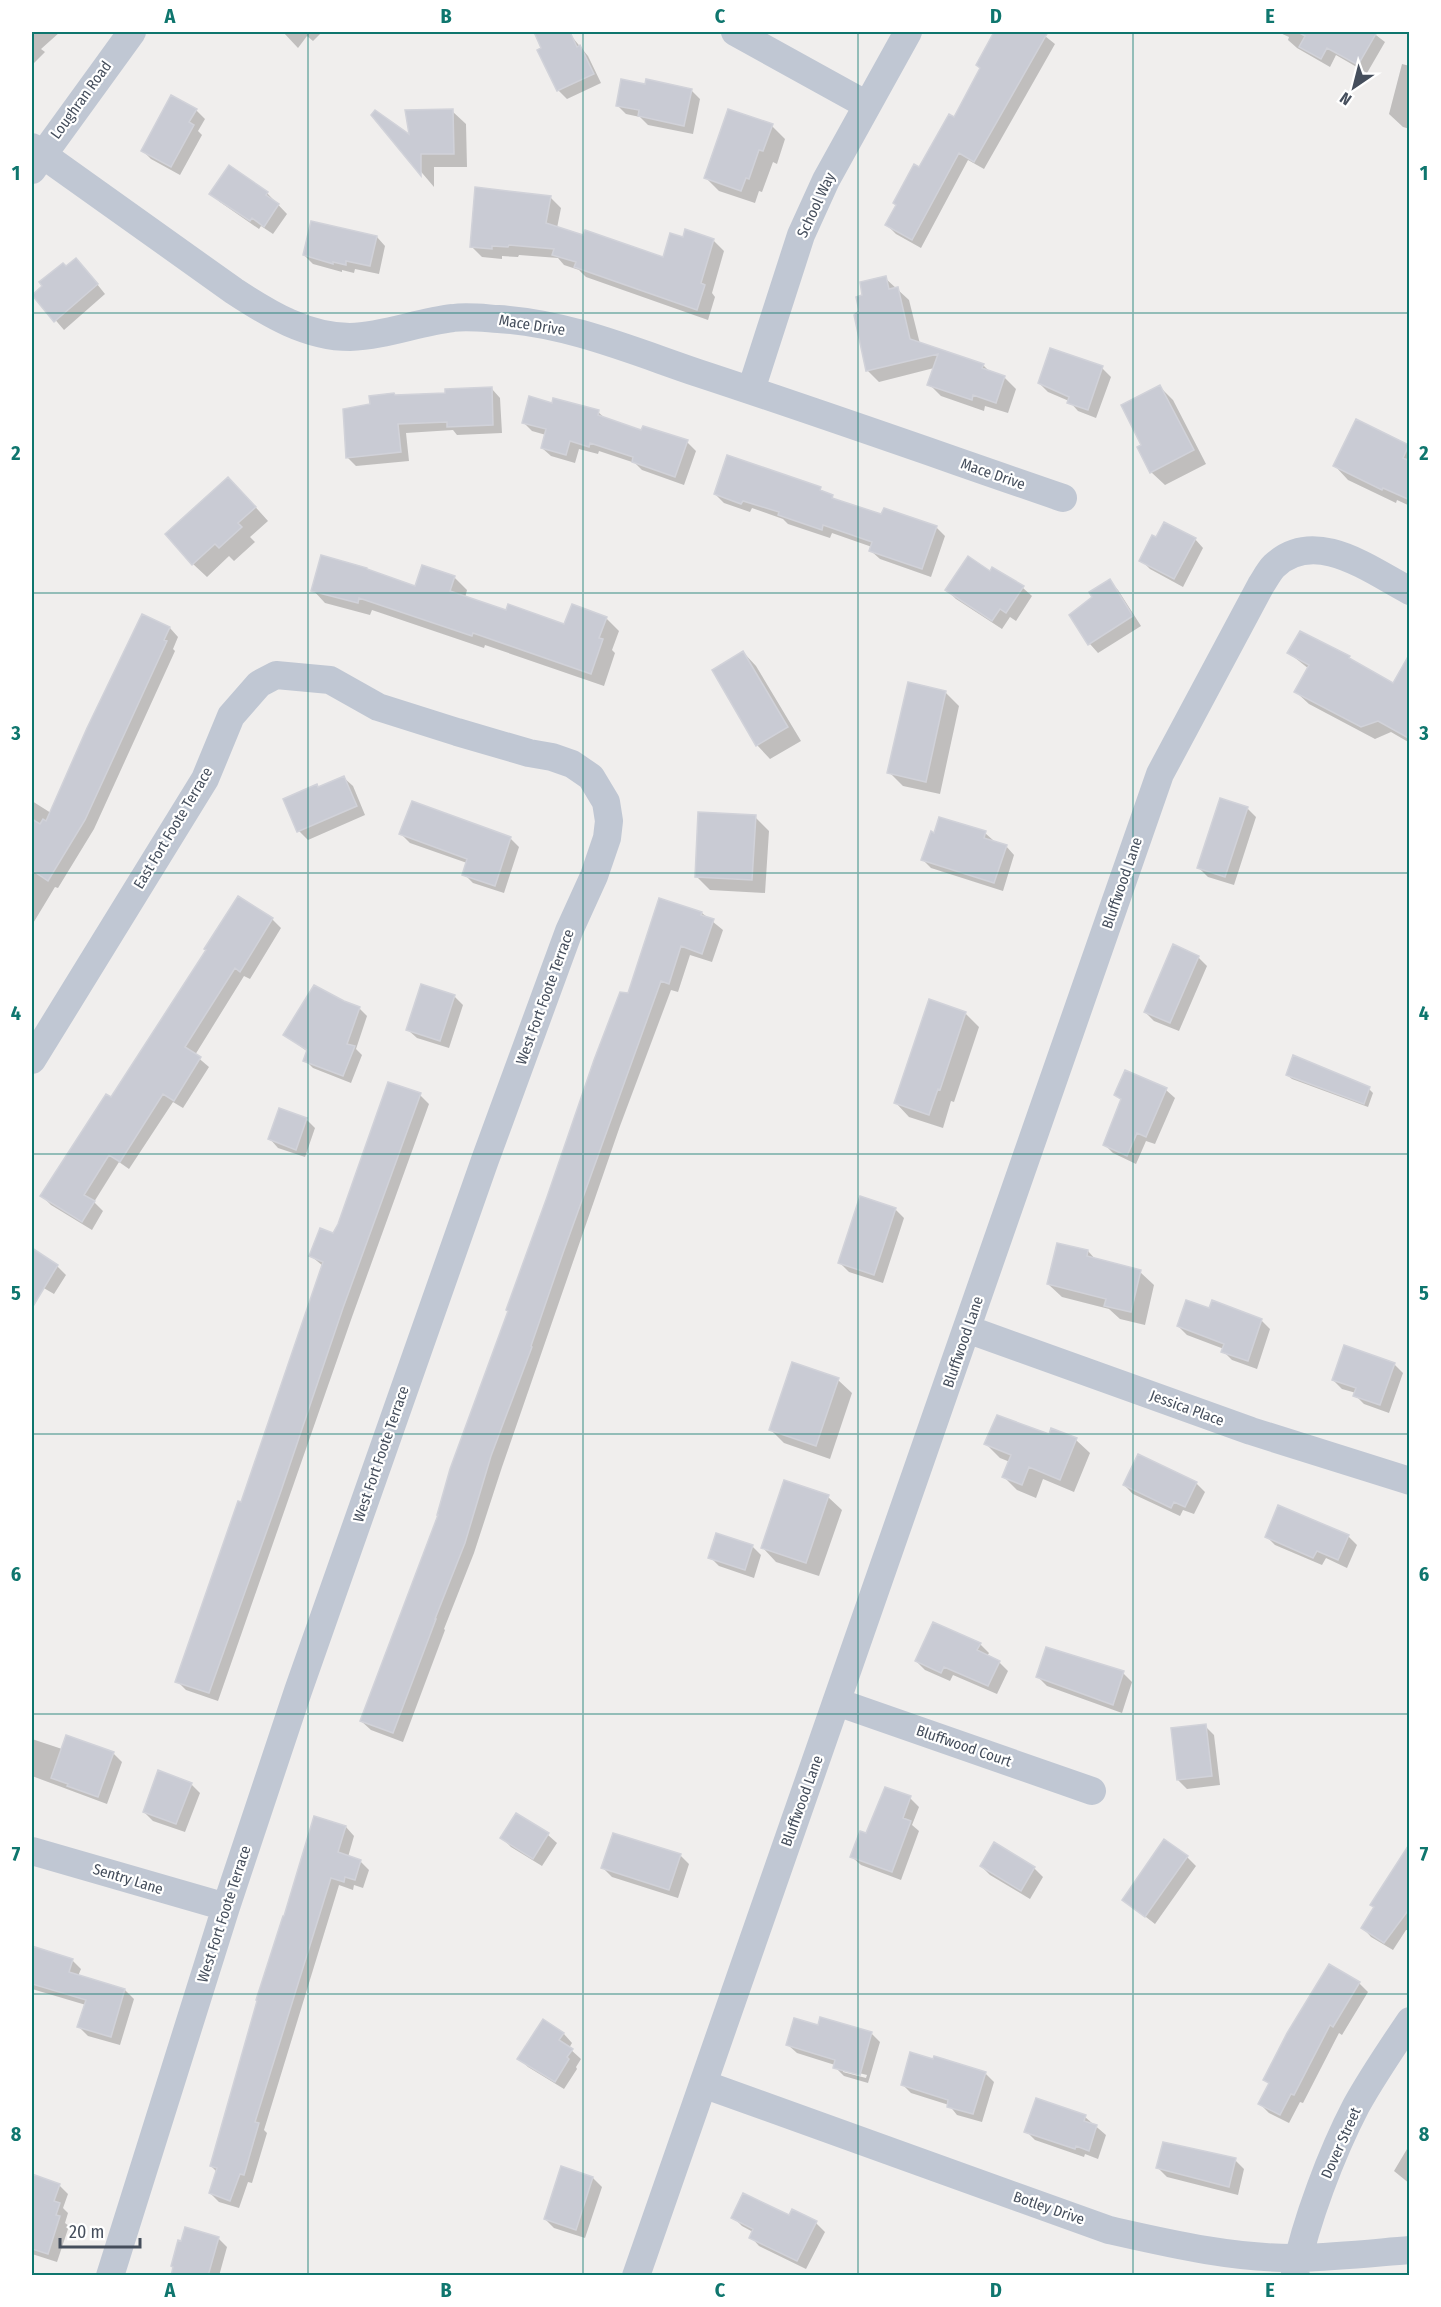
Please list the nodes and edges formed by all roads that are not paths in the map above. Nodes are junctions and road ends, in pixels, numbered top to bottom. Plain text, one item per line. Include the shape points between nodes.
1 (132, 32) edge
2 (735, 32) edge
3 (908, 32) edge
4 (867, 105) junction
5 (35, 157) edge
6 (751, 390) junction
7 (1063, 498) dead end
8 (1410, 591) edge
9 (457, 732) joint
10 (32, 1060) edge
11 (967, 1329) junction
12 (1410, 1481) edge
13 (837, 1702) junction
14 (1092, 1791) dead end
15 (32, 1851) edge
16 (226, 1907) junction
17 (1410, 2021) edge
18 (703, 2084) junction
19 (1410, 2250) edge
20 (1296, 2267) edge
21 (110, 2276) edge
22 (636, 2276) edge

1 - 5 street, Loughran Road
2 - 4 street
3 - 4 street, School Way
4 - 6 street, School Way via 801,235
5 - 6 street, Mace Drive via 263,310 292,325 349,337 453,318 519,320 554,325
6 - 7 street, Mace Drive
8 - 11 street, Bluffwood Lane via 1336,553 1313,548 1289,555 1273,567 1261,585 1160,774
9 - 10 street, East Fort Foote Terrace via 378,707 330,680 276,675 259,684 231,716 205,779
9 - 16 street, West Fort Foote Terrace via 552,757 591,777 606,802 607,838 569,931 405,1384
11 - 12 street, Jessica Place via 1251,1431
11 - 13 street, Bluffwood Lane
13 - 14 street, Bluffwood Court
13 - 18 street, Bluffwood Lane
15 - 16 street, Sentry Lane
16 - 21 street, West Fort Foote Terrace
17 - 20 street, Dover Street via 1341,2139
18 - 20 street, Botley Drive via 1109,2230
18 - 22 street, Bluffwood Lane
19 - 20 street, Botley Drive

